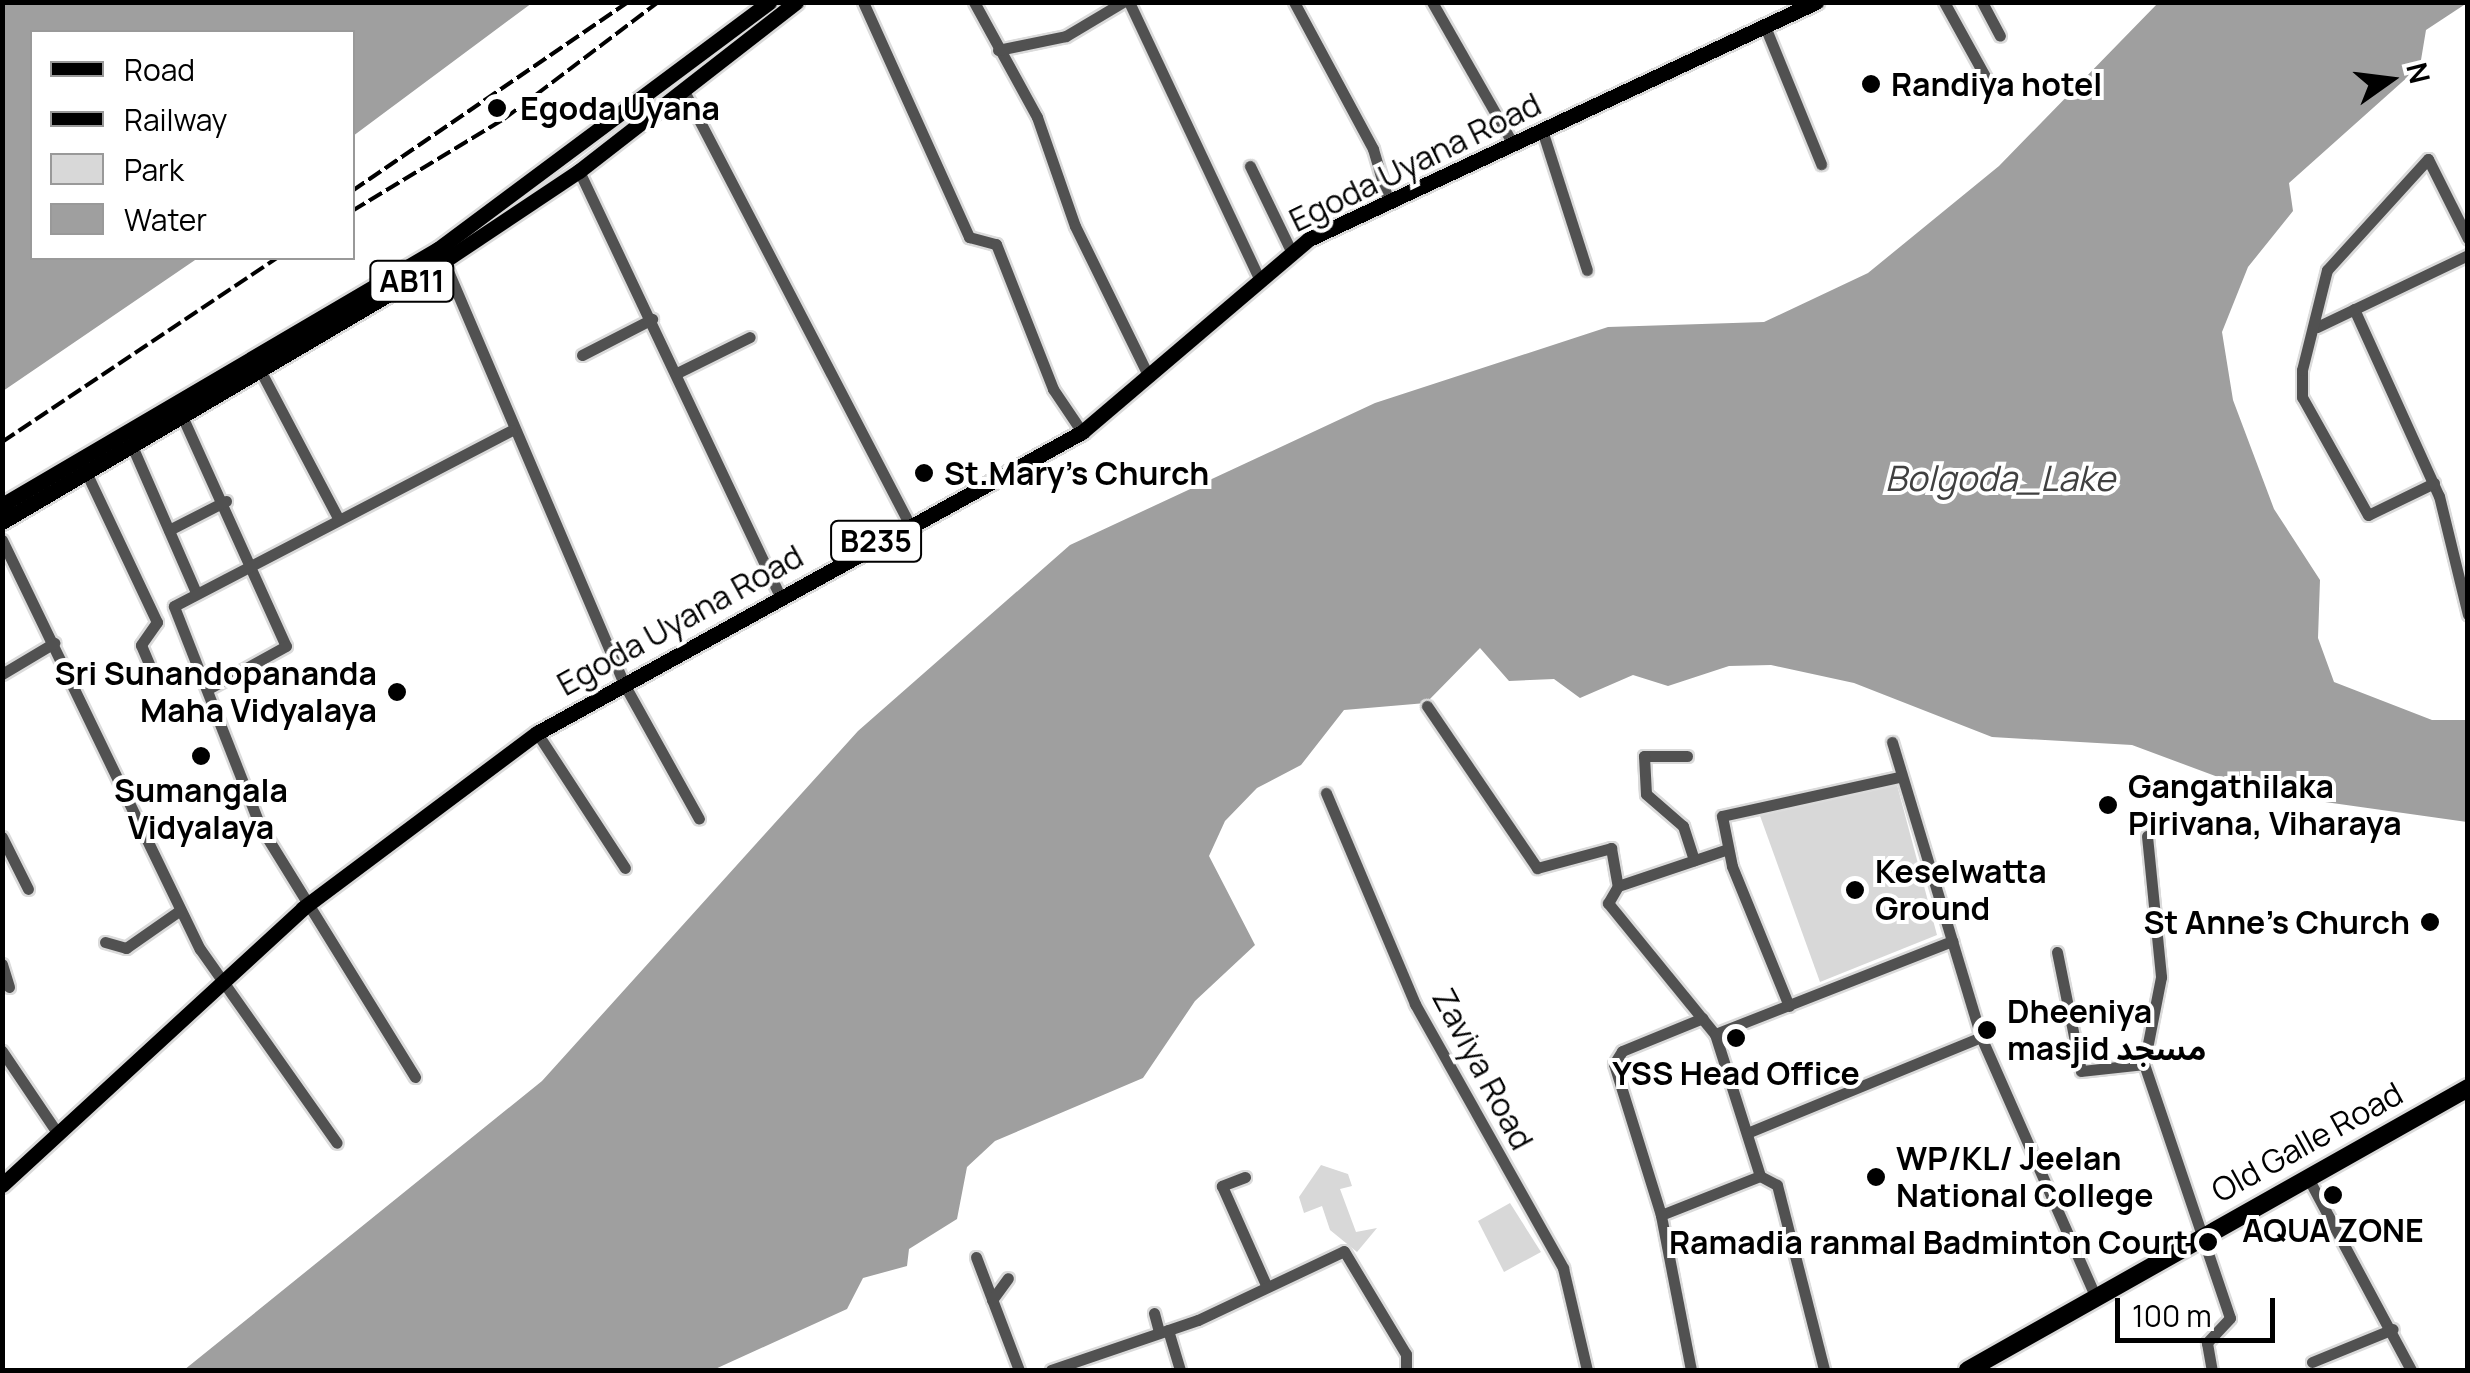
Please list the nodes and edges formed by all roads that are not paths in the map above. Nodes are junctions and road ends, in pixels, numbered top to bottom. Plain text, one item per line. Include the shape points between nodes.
1 (769, 2) edge
2 (796, 2) edge
3 (863, 2) edge
4 (974, 2) edge
5 (1126, 2) edge
6 (1294, 2) edge
7 (1432, 2) edge
8 (1816, 2) edge
9 (1944, 2) edge
10 (1982, 2) edge
11 (1766, 30) junction
12 (2000, 36) dead end
13 (998, 50) junction
14 (1986, 78) dead end
15 (685, 93) junction
16 (1542, 130) junction
17 (1513, 144) junction
18 (1820, 164) dead end
19 (1250, 166) dead end
20 (579, 171) junction
21 (1388, 200) junction
22 (2468, 239) edge
23 (1291, 251) junction
24 (441, 255) junction
25 (2468, 255) edge
26 (1587, 270) dead end
27 (1260, 280) junction
28 (2354, 310) junction
29 (652, 319) junction
30 (2317, 327) junction
31 (750, 337) dead end
32 (582, 355) dead end
33 (260, 370) junction
34 (677, 374) junction
35 (1149, 378) junction
36 (182, 416) junction
37 (512, 430) junction
38 (1082, 432) junction
39 (132, 446) junction
40 (86, 472) junction
41 (2434, 483) junction
42 (226, 501) junction
43 (2, 506) edge
44 (337, 516) junction
45 (2, 522) edge
46 (909, 523) junction
47 (169, 530) junction
48 (2, 540) edge
49 (249, 562) junction
50 (196, 590) junction
51 (780, 596) junction
52 (2468, 616) edge
53 (54, 643) junction
54 (150, 664) dead end
55 (2, 674) edge
56 (624, 684) junction
57 (208, 689) junction
58 (1427, 706) dead end
59 (537, 733) junction
60 (1892, 742) dead end
61 (1686, 756) dead end
62 (1900, 776) junction
63 (1326, 793) dead end
64 (699, 819) dead end
65 (2147, 836) dead end
66 (2, 837) edge
67 (1728, 849) junction
68 (1694, 860) junction
69 (625, 868) dead end
70 (1618, 886) junction
71 (28, 889) dead end
72 (303, 908) junction
73 (179, 911) junction
74 (1952, 941) junction
75 (105, 942) dead end
76 (2057, 952) dead end
77 (2, 964) edge
78 (222, 980) junction
79 (9, 987) dead end
80 (1789, 1006) junction
81 (1703, 1018) junction
82 (1716, 1034) junction
83 (1982, 1037) junction
84 (2, 1051) edge
85 (2144, 1064) junction
86 (415, 1077) dead end
87 (2467, 1088) edge
88 (56, 1131) junction
89 (1747, 1132) junction
90 (337, 1143) dead end
91 (1760, 1176) junction
92 (2307, 1176) junction
93 (1245, 1177) dead end
94 (2, 1184) edge
95 (1660, 1214) junction
96 (2198, 1236) junction
97 (976, 1257) dead end
98 (1008, 1278) dead end
99 (1266, 1285) junction
100 (2094, 1292) junction
101 (992, 1300) junction
102 (1154, 1313) dead end
103 (2392, 1329) junction
104 (1164, 1331) junction
105 (2312, 1362) dead end
106 (1980, 1368) edge
107 (1018, 1370) edge
108 (1051, 1370) edge
109 (1180, 1370) edge
110 (1406, 1370) edge
111 (1587, 1370) edge
112 (1691, 1370) edge
113 (1824, 1370) edge
114 (2212, 1370) edge
115 (2410, 1370) edge

1 - 24 main road, AB11
2 - 15 main road, AB11
3 - 38 street via 969,237 996,244 1053,389
4 - 13 street
5 - 13 street via 1066,36
5 - 27 street
6 - 21 street via 1373,149
7 - 17 street
8 - 11 main road, Egoda Uyana Road / B235
9 - 14 street
10 - 12 street
11 - 16 main road, Egoda Uyana Road / B235
11 - 18 street
13 - 35 street via 1038,117 1075,226
15 - 20 main road, AB11
15 - 46 street
16 - 17 main road, Egoda Uyana Road / B235
16 - 26 street
17 - 21 main road, Egoda Uyana Road / B235
19 - 23 street
20 - 24 main road, AB11
20 - 29 street
21 - 23 main road, Egoda Uyana Road / B235
22 - 30 street via 2428,160 2327,270
23 - 27 main road, Egoda Uyana Road / B235
24 - 33 main road, AB11
24 - 37 street
24 - 43 main road, AB11
25 - 28 street
27 - 35 main road, Egoda Uyana Road / B235
28 - 30 street
28 - 41 street
29 - 32 street
29 - 34 street
30 - 41 street via 2302,397 2360,507 2368,515
31 - 34 street
33 - 36 main road, AB11
33 - 44 street
34 - 51 street
35 - 38 main road, Egoda Uyana Road / B235
36 - 39 main road, AB11
36 - 42 street
37 - 44 street
37 - 56 street
38 - 46 main road, Egoda Uyana Road / B235
39 - 40 main road, AB11
39 - 47 street
40 - 45 main road, AB11
40 - 54 street via 157,622 140,645
41 - 52 street
42 - 47 street
42 - 49 street
44 - 49 street
46 - 51 main road, Egoda Uyana Road / B235
47 - 50 street
48 - 53 street
49 - 50 street
49 - 57 street via 285,653
50 - 57 street via 174,606
51 - 56 main road, Egoda Uyana Road / B235
53 - 55 street
53 - 73 street
56 - 59 main road, Egoda Uyana Road / B235
56 - 64 street
57 - 72 street via 250,806
58 - 70 street via 1537,868 1611,848
59 - 69 street
59 - 72 main road, Egoda Uyana Road / B235
60 - 62 street
61 - 68 street via 1644,756 1646,794 1683,826
62 - 67 street via 1722,816
62 - 74 street
63 - 111 street, Zaviya Road via 1415,1004 1563,1268
65 - 85 street via 2161,977
66 - 71 street
67 - 68 street
67 - 80 street
68 - 70 street
70 - 81 street via 1608,903
72 - 78 main road, Egoda Uyana Road / B235
72 - 86 street
73 - 75 street via 126,948
73 - 78 street
74 - 80 street
74 - 83 street
76 - 85 street via 2081,1072
77 - 79 street
78 - 88 main road, Egoda Uyana Road / B235
78 - 90 street
80 - 82 street
81 - 82 street
81 - 95 street via 1615,1056
82 - 89 street
83 - 89 street
83 - 100 street
84 - 88 street
85 - 96 street
87 - 92 highway, Old Galle Road
88 - 94 main road, Egoda Uyana Road / B235
89 - 91 street
91 - 95 street
91 - 113 street via 1777,1185
92 - 96 highway, Old Galle Road
92 - 103 street
93 - 99 street via 1222,1186
95 - 112 street
96 - 100 highway, Old Galle Road
96 - 114 street via 2230,1318 2208,1343
97 - 101 street
98 - 101 street
99 - 104 street
99 - 110 street via 1344,1251 1354,1256
100 - 106 highway, Old Galle Road
101 - 107 street
102 - 104 street
103 - 105 street
103 - 115 street
104 - 108 street
104 - 109 street

